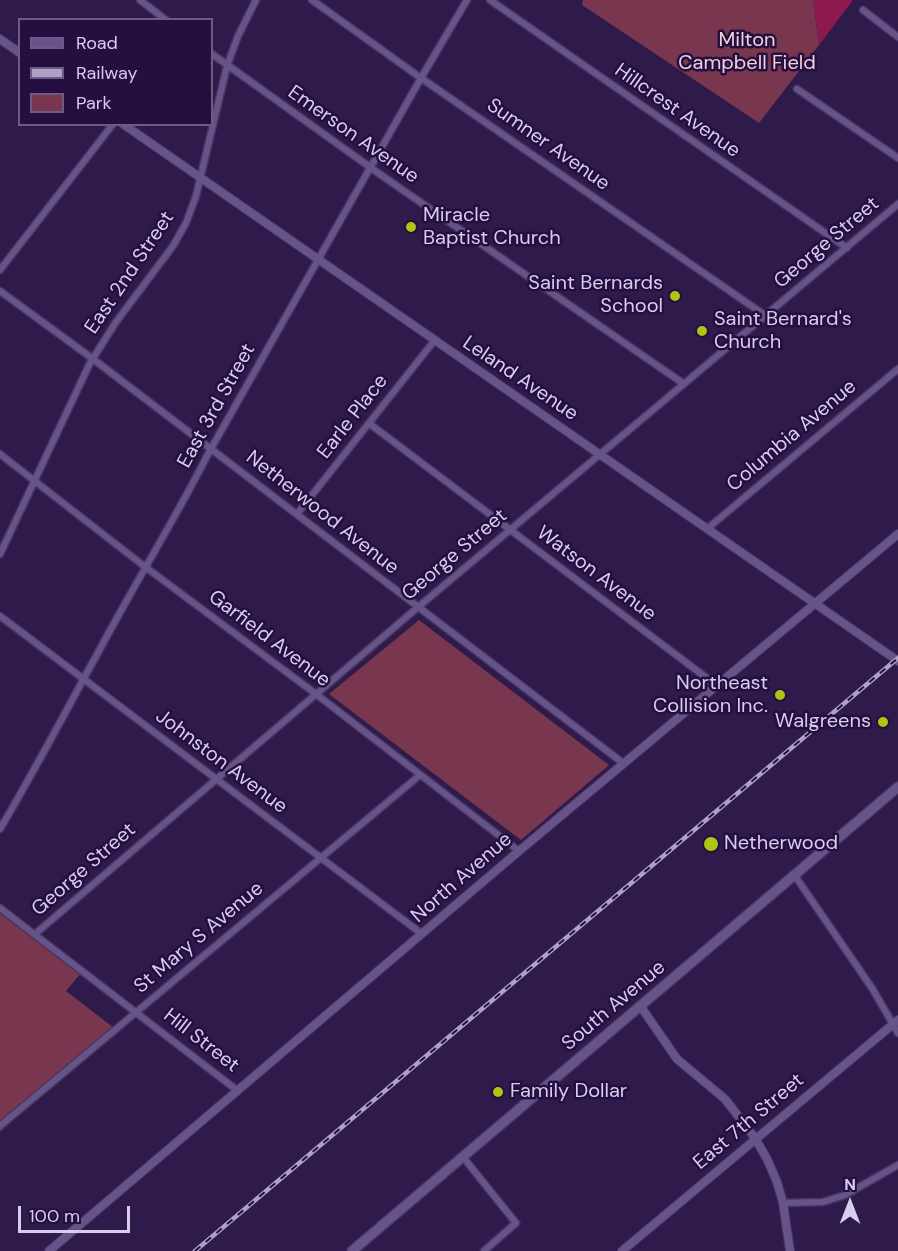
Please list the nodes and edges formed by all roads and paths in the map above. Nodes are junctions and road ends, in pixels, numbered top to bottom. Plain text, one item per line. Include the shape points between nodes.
1 (140, 0) edge
2 (256, 0) edge
3 (312, 0) edge
4 (467, 0) edge
5 (489, 0) edge
6 (863, 10) dead end
7 (163, 18) edge
8 (898, 37) edge
9 (0, 39) edge
10 (18, 52) edge
11 (213, 55) edge
12 (227, 66) junction
13 (421, 78) junction
14 (797, 89) dead end
15 (213, 124) edge
16 (111, 126) edge
17 (126, 126) edge
18 (213, 126) edge
19 (898, 158) edge
20 (371, 168) junction
21 (200, 178) junction
22 (898, 204) edge
23 (847, 248) junction
24 (318, 260) junction
25 (0, 270) edge
26 (0, 291) edge
27 (766, 316) junction
28 (434, 341) junction
29 (93, 359) junction
30 (898, 369) edge
31 (684, 384) junction
32 (370, 424) junction
33 (211, 449) junction
34 (0, 454) edge
35 (601, 454) junction
36 (35, 480) junction
37 (297, 514) junction
38 (708, 528) junction
39 (511, 530) junction
40 (898, 534) edge
41 (0, 554) edge
42 (146, 568) junction
43 (816, 603) junction
44 (417, 608) junction
45 (0, 616) edge
46 (898, 661) edge
47 (84, 680) junction
48 (716, 685) junction
49 (316, 694) junction
50 (622, 763) junction
51 (420, 775) junction
52 (215, 779) junction
53 (898, 787) edge
54 (0, 829) edge
55 (519, 851) junction
56 (320, 858) junction
57 (795, 876) junction
58 (0, 908) edge
59 (34, 934) junction
60 (422, 934) junction
61 (641, 1007) junction
62 (137, 1012) junction
63 (895, 1022) edge
64 (898, 1033) edge
65 (238, 1091) junction
66 (0, 1126) edge
67 (755, 1138) junction
68 (463, 1157) junction
69 (898, 1165) edge
70 (783, 1203) junction
71 (49, 1251) edge
72 (352, 1251) edge
73 (484, 1251) edge
74 (622, 1251) edge
75 (790, 1251) edge

1 - 7 street
2 - 12 street, East 2nd Street
3 - 13 street, Sumner Avenue
4 - 13 street, East 3rd Street
5 - 23 street, Hillcrest Avenue
6 - 8 street
9 - 10 street
11 - 12 street, Emerson Avenue
12 - 15 street, East 2nd Street
12 - 20 street, Emerson Avenue
13 - 20 street, East 3rd Street
13 - 27 street, Sumner Avenue
14 - 19 street
16 - 25 street
17 - 21 street, Leland Avenue
18 - 21 street, East 2nd Street
20 - 24 street, East 3rd Street
20 - 31 street, Emerson Avenue
21 - 24 street, Leland Avenue
21 - 29 street, East 2nd Street via 180,234
22 - 23 street, George Street
23 - 27 street, George Street
24 - 28 street, Leland Avenue
24 - 33 street, East 3rd Street
26 - 29 street, Netherwood Avenue
27 - 31 street, George Street
28 - 32 street, Earle Place
28 - 35 street, Leland Avenue
29 - 33 street, Netherwood Avenue
29 - 36 street, East 2nd Street
30 - 38 street, Columbia Avenue
31 - 35 street, George Street
32 - 37 street, Earle Place
32 - 39 street, Watson Avenue
33 - 37 street, Netherwood Avenue
33 - 42 street, East 3rd Street
34 - 36 street, Garfield Avenue
35 - 38 street, Leland Avenue
35 - 39 street, George Street
36 - 41 street, East 2nd Street
36 - 42 street, Garfield Avenue
37 - 44 street, Netherwood Avenue
38 - 43 street, Leland Avenue
39 - 44 street, George Street
39 - 48 street, Watson Avenue
40 - 43 street, North Avenue
42 - 47 street, East 3rd Street
42 - 49 street, Garfield Avenue
43 - 46 street, Leland Avenue
43 - 48 street, North Avenue
44 - 49 street, George Street
44 - 50 street, Netherwood Avenue
45 - 47 street, Johnston Avenue
47 - 52 street, Johnston Avenue
47 - 54 street, East 3rd Street
48 - 50 street, North Avenue
49 - 51 street, Garfield Avenue
49 - 52 street, George Street
50 - 55 street, North Avenue
51 - 55 street, Garfield Avenue
51 - 56 street, St Mary S Avenue
52 - 56 street, Johnston Avenue
52 - 59 street, George Street
53 - 57 main road, South Avenue
55 - 60 street, North Avenue
56 - 60 street, Johnston Avenue
56 - 62 street, St Mary S Avenue
57 - 61 main road, South Avenue
57 - 63 street
58 - 59 street, Hill Street
59 - 62 street, Hill Street
60 - 65 street, North Avenue
61 - 67 street via 677,1059 725,1099
61 - 68 main road, South Avenue
62 - 65 street, Hill Street
62 - 66 street, St Mary S Avenue
63 - 64 street
63 - 67 street, East 7th Street
65 - 71 street, North Avenue
67 - 70 street
67 - 74 street, East 7th Street
68 - 72 main road, South Avenue
68 - 73 street via 516,1223
69 - 70 street via 845,1196 823,1202
70 - 75 street

